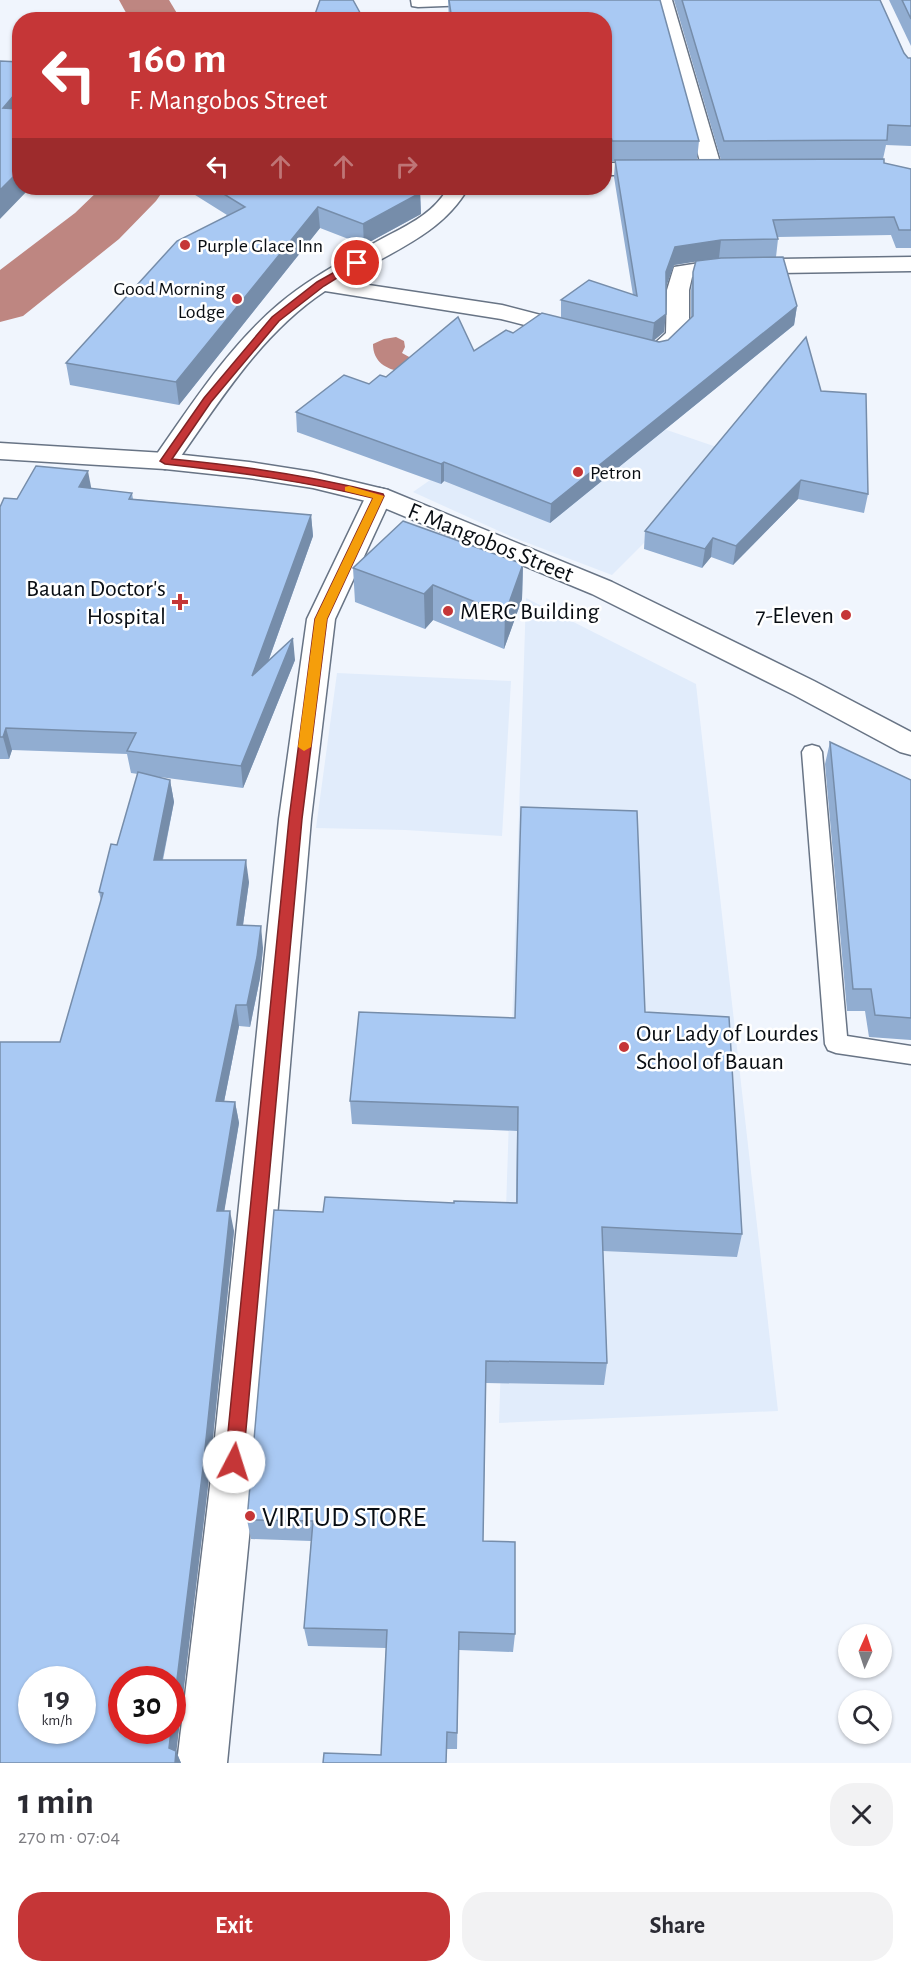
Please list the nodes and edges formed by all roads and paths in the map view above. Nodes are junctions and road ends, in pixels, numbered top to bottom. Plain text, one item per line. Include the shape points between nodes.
1 (470, 0) edge
2 (664, 0) edge
3 (417, 1) edge
4 (612, 169) edge
5 (712, 169) junction
6 (736, 169) edge
7 (455, 195) edge
8 (911, 264) edge
9 (321, 284) junction
10 (591, 335) edge
11 (624, 343) edge
12 (7, 452) edge
13 (165, 461) junction
14 (379, 496) junction
15 (911, 745) edge
16 (812, 752) dead end
17 (911, 1055) edge
18 (202, 1763) edge

1 - 3 street
2 - 5 street
4 - 5 street
5 - 6 street
7 - 9 street via 430,222
8 - 11 street via 719,267 682,272 677,335 658,352
9 - 10 street via 502,312
9 - 13 street via 275,319 208,400
12 - 13 street, F. Mangobos Street
13 - 14 street, F. Mangobos Street via 313,480
14 - 15 street, F. Mangobos Street via 602,588
14 - 18 street via 321,619 295,819
16 - 17 lane via 836,1044

